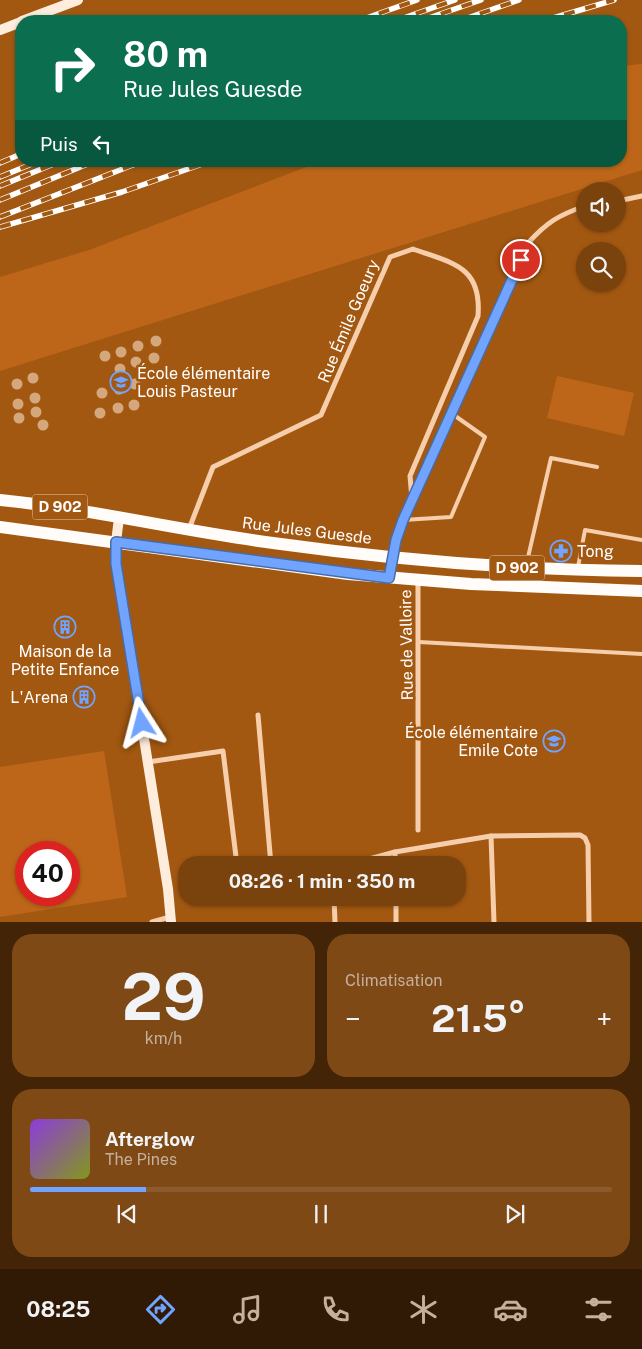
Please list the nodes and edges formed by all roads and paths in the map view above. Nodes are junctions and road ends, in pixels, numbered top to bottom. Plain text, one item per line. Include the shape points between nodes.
1 (78, 0) edge
2 (38, 15) edge
3 (15, 24) edge
4 (0, 30) edge
5 (642, 196) edge
6 (626, 199) edge
7 (576, 209) edge
8 (452, 413) junction
9 (597, 467) dead end
10 (0, 500) edge
11 (412, 500) junction
12 (119, 518) junction
13 (403, 520) junction
14 (0, 527) edge
15 (188, 530) junction
16 (642, 540) edge
17 (116, 542) junction
18 (392, 557) junction
19 (526, 568) junction
20 (577, 570) junction
21 (642, 571) edge
22 (389, 578) junction
23 (418, 580) junction
24 (642, 591) edge
25 (419, 642) junction
26 (642, 654) edge
27 (258, 715) dead end
28 (148, 762) junction
29 (418, 830) dead end
30 (491, 836) junction
31 (395, 852) junction
32 (236, 856) edge
33 (270, 856) edge
34 (380, 856) edge
35 (395, 856) edge
36 (334, 906) edge
37 (396, 906) edge
38 (171, 919) edge
39 (152, 922) edge
40 (335, 922) edge
41 (396, 922) edge
42 (494, 922) edge
43 (589, 922) edge

1 - 2 street
3 - 4 street
5 - 6 street
7 - 8 street via 543,226 528,243
8 - 11 street
8 - 13 lane via 485,437 451,517
9 - 19 lane via 551,458
10 - 12 main road, Rue Jules Guesde / D 902 via 44,504
11 - 13 street
11 - 15 street, Rue Émile Goeury via 410,476 478,316 479,297 464,269 413,249 390,257 321,415 214,467
12 - 15 main road, Rue Jules Guesde / D 902
12 - 17 street
13 - 18 street
14 - 17 main road, D 902
15 - 18 main road, Rue Jules Guesde / D 902
16 - 20 lane via 585,530
17 - 22 main road, D 902
17 - 28 street via 116,564
18 - 19 main road, Rue Jules Guesde / D 902
18 - 22 street
19 - 20 main road, Rue Jules Guesde / D 902
20 - 21 main road, Rue Jules Guesde / D 902
22 - 23 main road, D 902
23 - 24 main road, D 902
23 - 25 street, Rue de Valloire
25 - 26 lane
25 - 29 street, Rue de Valloire
27 - 33 street
28 - 32 street via 222,752
28 - 38 street
30 - 31 street
30 - 42 street
30 - 43 street via 586,838
31 - 34 street
31 - 35 street
36 - 40 street
37 - 41 street
38 - 39 street

